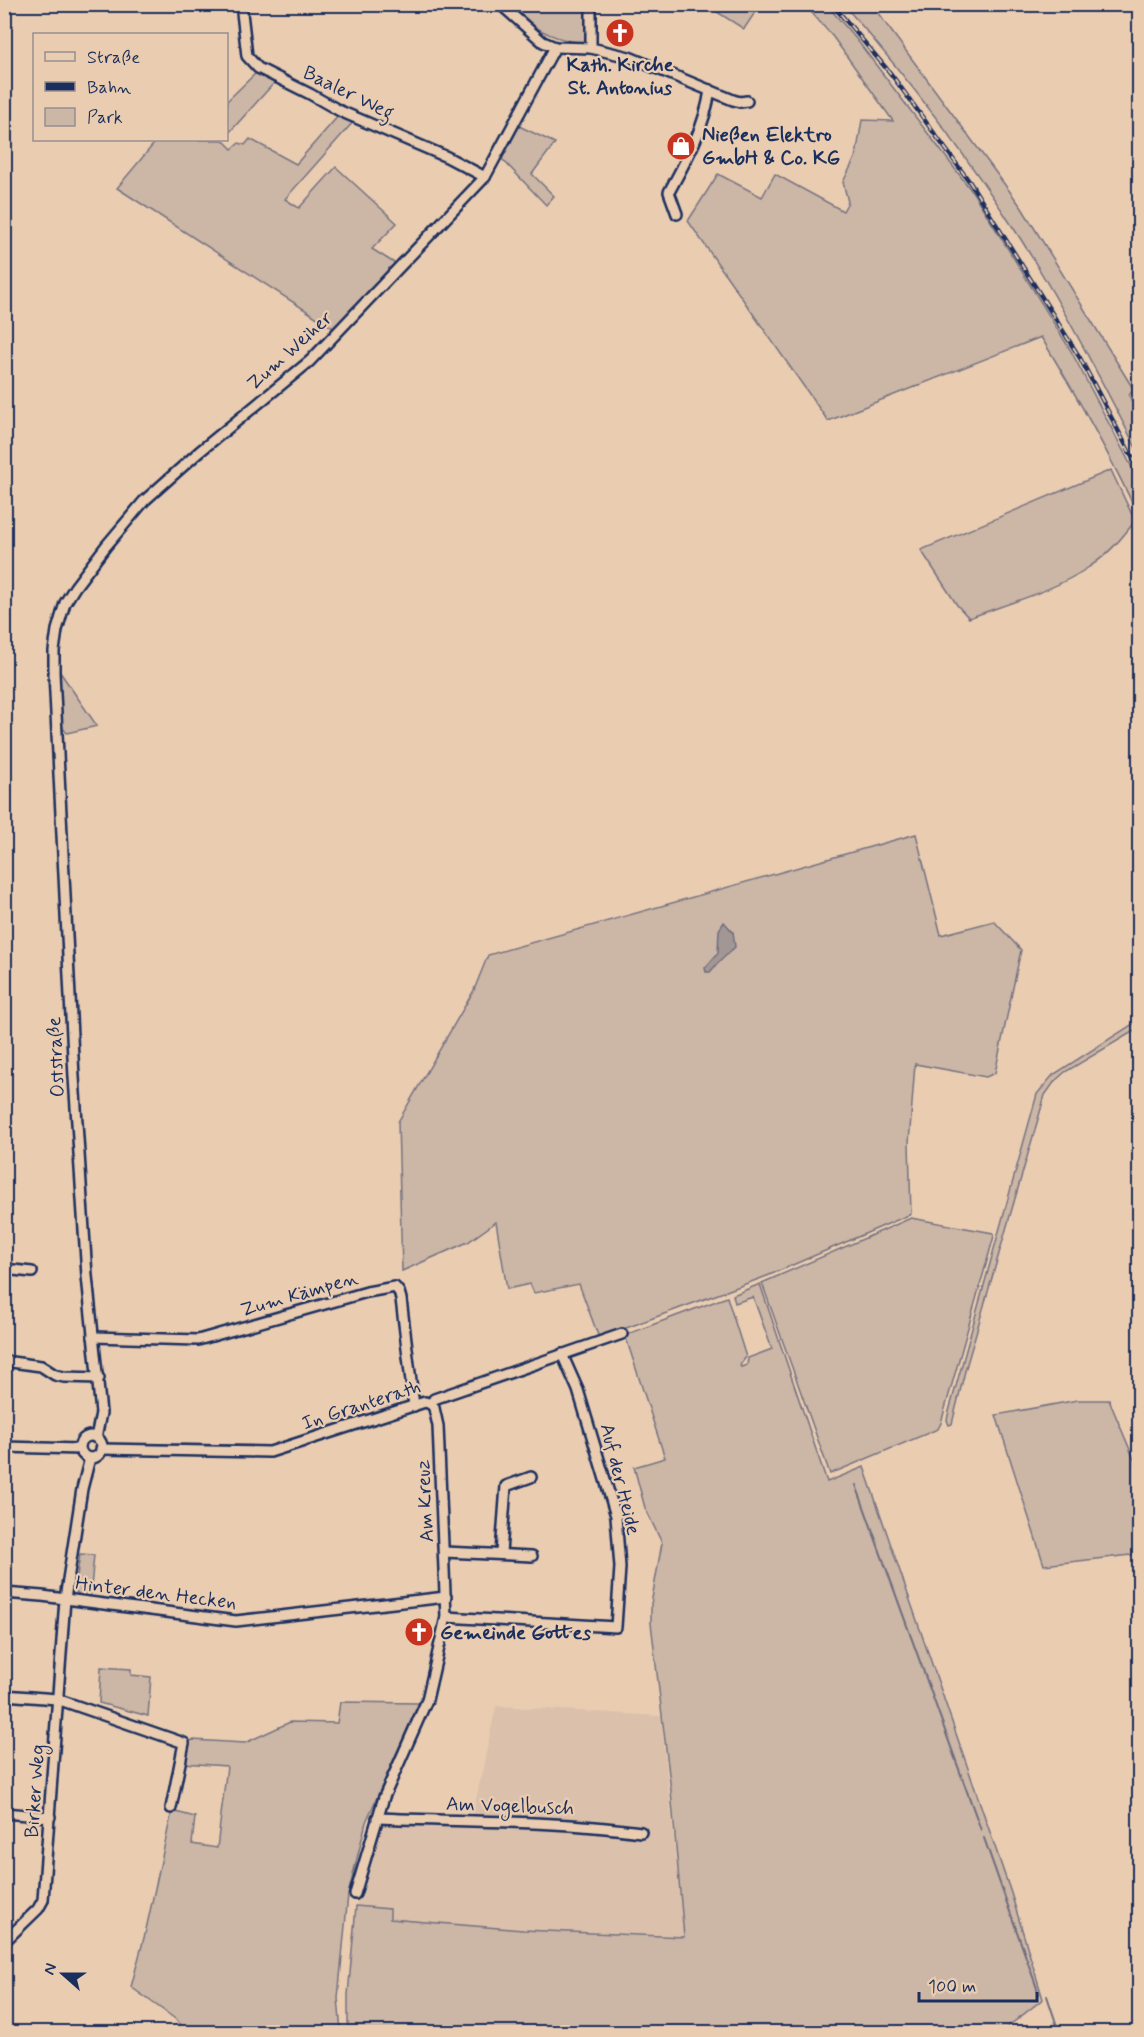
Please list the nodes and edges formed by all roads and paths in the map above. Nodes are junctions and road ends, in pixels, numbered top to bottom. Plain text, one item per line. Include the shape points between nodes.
1 (241, 4) edge
2 (500, 4) edge
3 (591, 4) edge
4 (555, 47) junction
5 (591, 48) junction
6 (710, 90) junction
7 (747, 101) dead end
8 (486, 177) junction
9 (677, 214) dead end
10 (54, 673) joint
11 (4, 1269) edge
12 (32, 1272) dead end
13 (622, 1334) dead end
14 (93, 1336) junction
15 (562, 1354) junction
16 (4, 1361) edge
17 (99, 1378) junction
18 (431, 1404) junction
19 (414, 1406) junction
20 (96, 1438) junction
21 (4, 1447) edge
22 (80, 1449) junction
23 (101, 1449) junction
24 (90, 1458) junction
25 (531, 1477) dead end
26 (444, 1552) junction
27 (501, 1553) junction
28 (532, 1556) dead end
29 (4, 1593) edge
30 (446, 1598) junction
31 (66, 1599) junction
32 (446, 1617) junction
33 (4, 1695) edge
34 (57, 1699) junction
35 (171, 1808) dead end
36 (4, 1813) edge
37 (50, 1817) junction
38 (377, 1818) junction
39 (641, 1832) dead end
40 (355, 1894) dead end
41 (4, 1942) edge

1 - 8 street, Baaler Weg via 247,56 258,68 340,111
2 - 4 street via 543,42
3 - 5 street
4 - 5 street
4 - 8 street, Zum Weiher
5 - 6 street via 629,57
6 - 7 street
6 - 9 street via 707,112 669,192
8 - 10 street, Zum Weiher via 310,361 144,501 65,603 57,630
10 - 14 street, Oststraße via 74,1077
11 - 12 street
13 - 15 street, In Granterath
14 - 17 street, Oststraße
14 - 19 street, Zum Kämpen via 198,1340 395,1287 401,1299
15 - 18 street, In Granterath via 434,1399
15 - 32 street, Auf der Heide via 578,1390 616,1516 621,1567 616,1627
16 - 17 street via 41,1366 63,1377
17 - 20 street, Oststraße via 101,1413
18 - 19 street, In Granterath
18 - 26 street, Am Kreuz via 438,1426
19 - 23 street, In Granterath via 270,1452
20 - 22 street via 84,1439
20 - 23 street
21 - 22 street
22 - 24 street
23 - 24 street
24 - 31 street, Birker Weg
25 - 27 street via 506,1486
26 - 27 street
26 - 30 street, Am Kreuz
27 - 28 street
29 - 31 street, Hinter den Hecken
30 - 31 street, Hinter den Hecken via 236,1621
30 - 32 street
31 - 34 street, Birker Weg
32 - 38 street via 427,1700
33 - 34 street
34 - 35 street via 184,1743
34 - 37 street, Birker Weg
36 - 37 street
37 - 41 street, Birker Weg via 42,1900 38,1909
38 - 39 street, Am Vogelbusch via 552,1824
38 - 40 street

